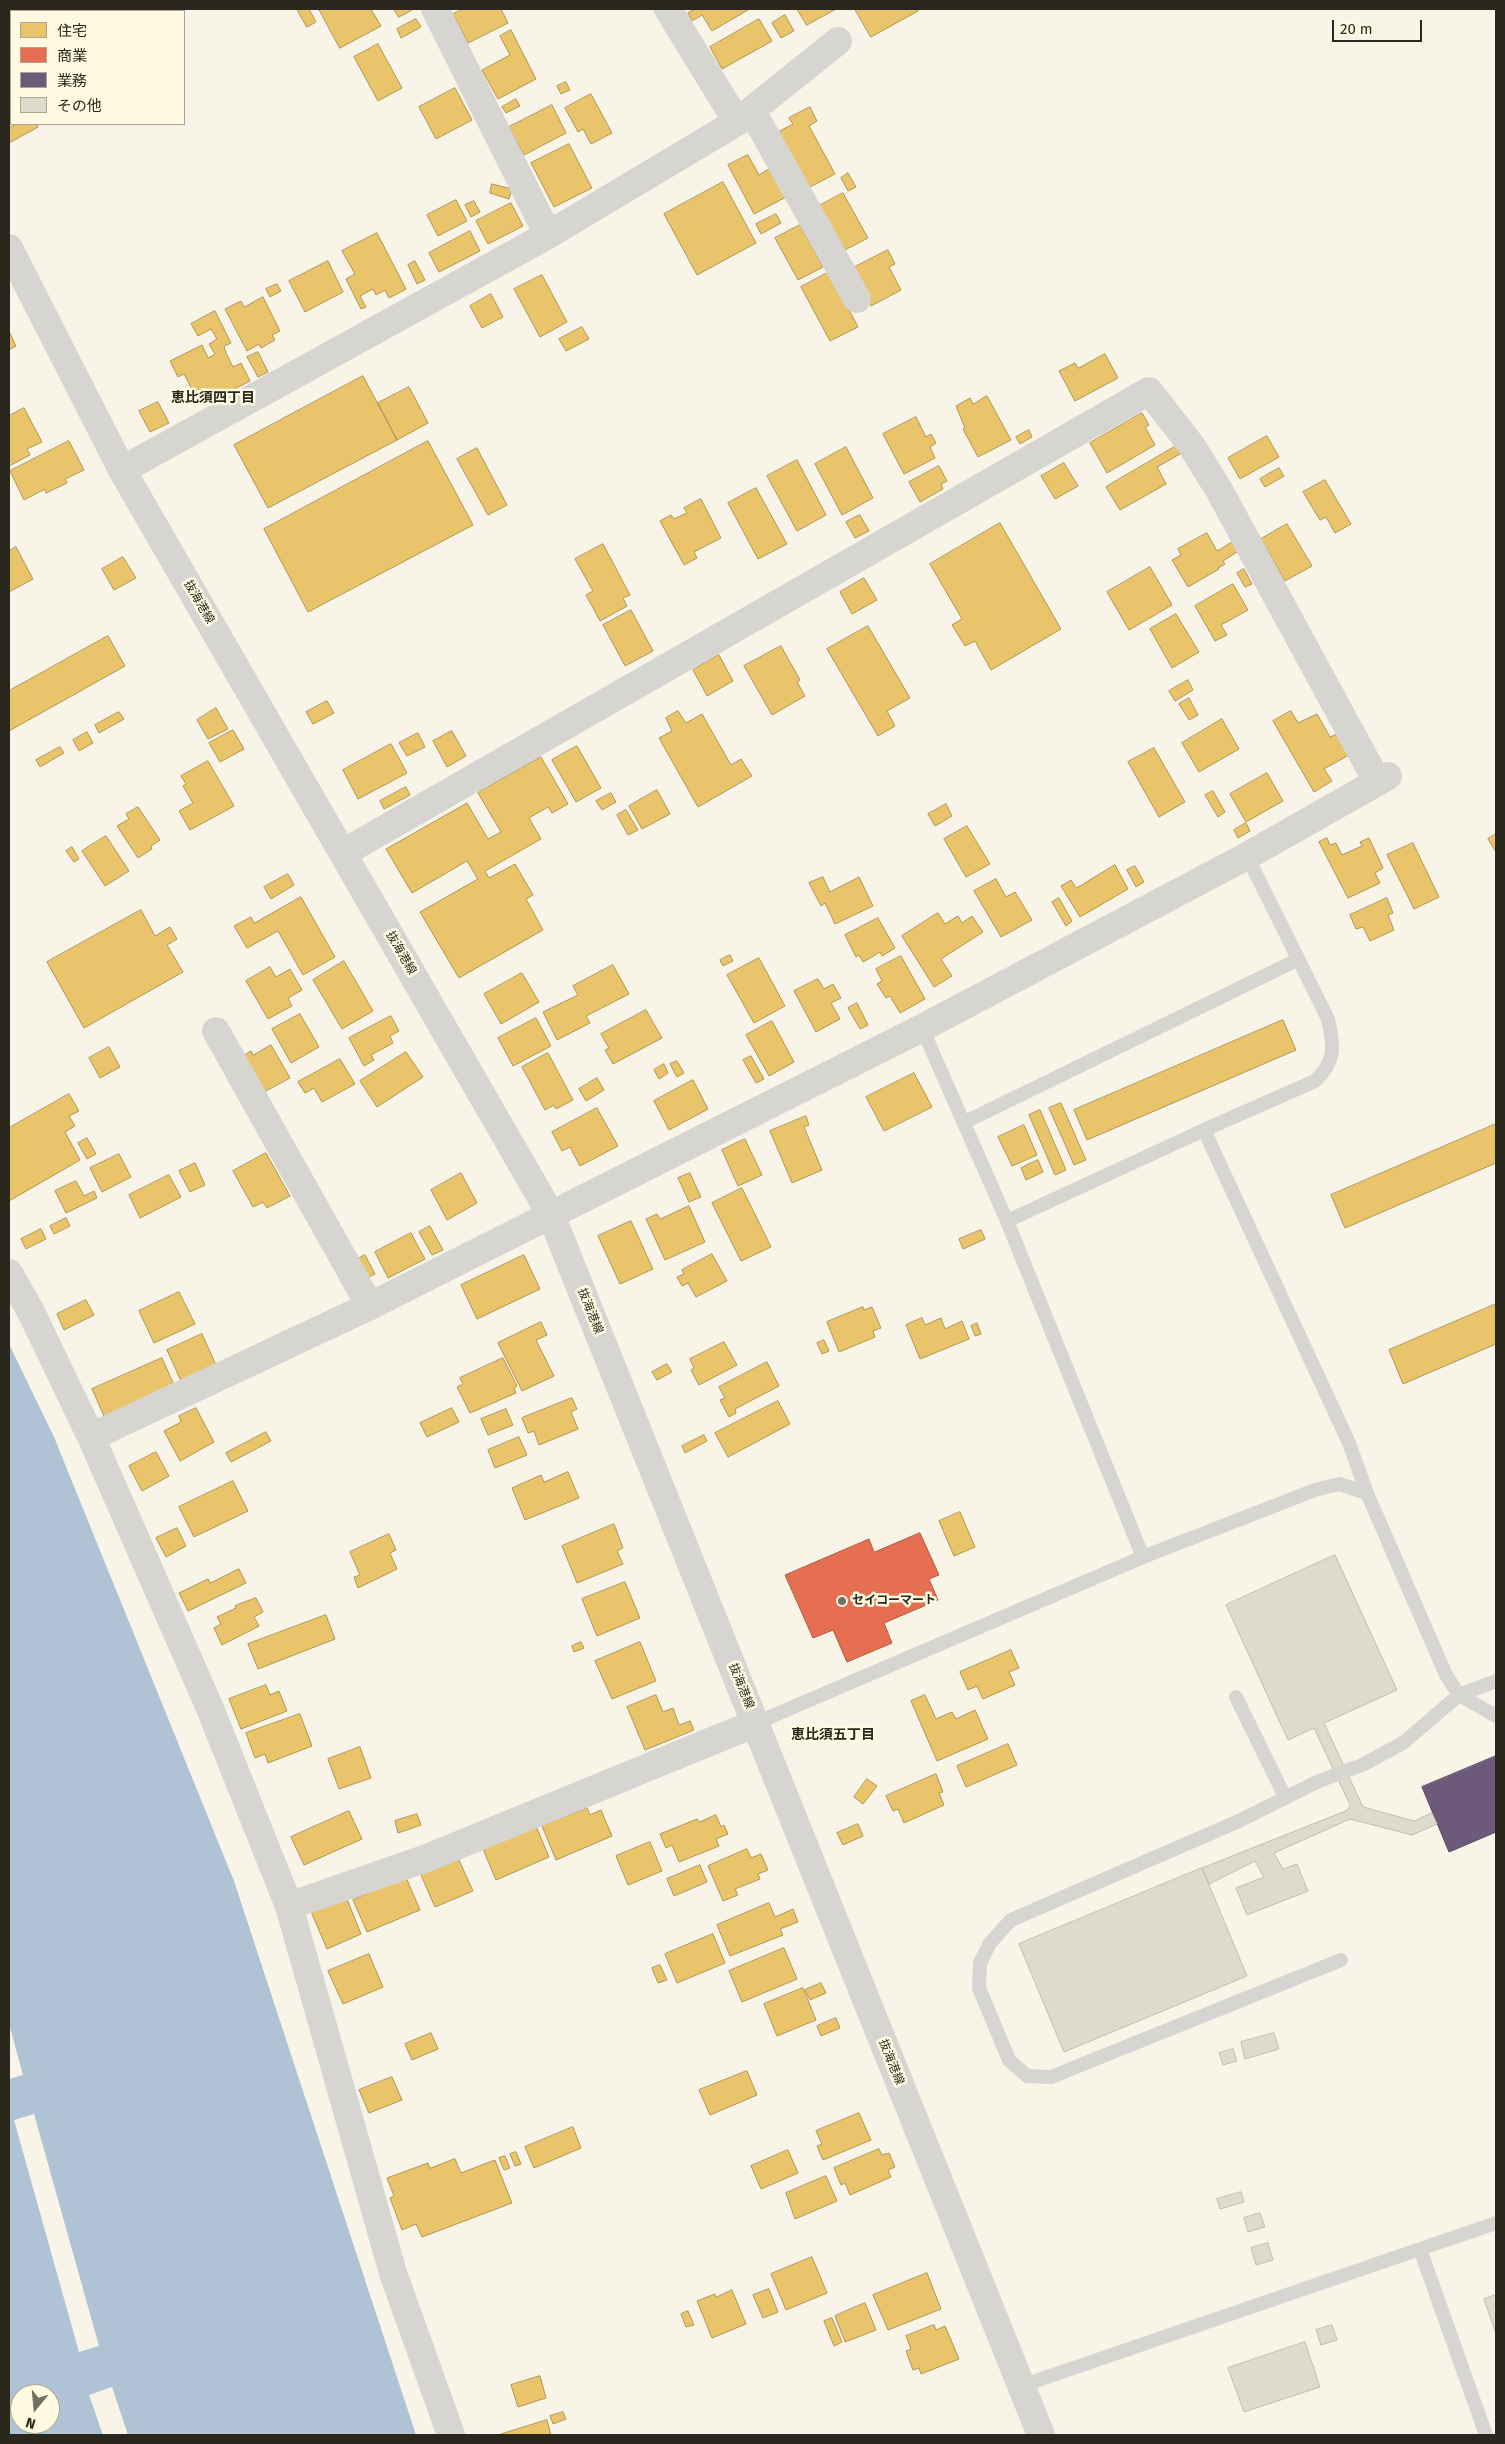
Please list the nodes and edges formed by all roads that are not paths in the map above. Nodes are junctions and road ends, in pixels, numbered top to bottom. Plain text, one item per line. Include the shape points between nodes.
1 (435, 9) edge
2 (668, 9) edge
3 (838, 42) dead end
4 (744, 117) junction
5 (548, 235) junction
6 (9, 248) edge
7 (857, 299) dead end
8 (122, 470) junction
9 (344, 853) junction
10 (1247, 856) junction
11 (1297, 960) junction
12 (922, 1028) junction
13 (216, 1030) dead end
14 (965, 1122) junction
15 (1204, 1130) junction
16 (551, 1214) junction
17 (1007, 1221) junction
18 (9, 1274) edge
19 (370, 1306) junction
20 (91, 1437) junction
21 (1367, 1493) junction
22 (1143, 1557) junction
23 (1496, 1681) edge
24 (1458, 1696) junction
25 (1236, 1697) dead end
26 (1496, 1716) edge
27 (756, 1723) junction
28 (1285, 1797) junction
29 (289, 1906) junction
30 (1341, 1960) dead end
31 (1496, 2223) edge
32 (1420, 2249) junction
33 (1021, 2386) junction
34 (451, 2435) edge
35 (1041, 2435) edge
36 (1486, 2435) edge

1 - 5 street
2 - 4 street
3 - 4 street
4 - 5 street
4 - 7 street
5 - 8 street
6 - 8 street, 抜海港線
8 - 9 street, 抜海港線
9 - 10 street via 1148,392 1191,445 1219,490 1383,779
9 - 16 street, 抜海港線
10 - 11 lane
10 - 12 street
11 - 14 lane
11 - 15 lane via 1328,1019 1334,1043 1327,1071 1315,1081
12 - 14 lane
12 - 16 street
13 - 19 street
14 - 17 lane
15 - 17 lane
15 - 21 lane via 1350,1444
16 - 19 street
16 - 27 street, 抜海港線
17 - 22 lane
18 - 20 street
19 - 20 street
20 - 29 street via 209,1706
21 - 22 lane via 1339,1484 1315,1490
21 - 24 lane
22 - 27 lane
23 - 24 lane
24 - 26 lane
24 - 28 lane via 1403,1743 1362,1765
25 - 28 lane
27 - 29 street via 427,1858
27 - 33 street, 抜海港線
28 - 30 lane via 1239,1821 1010,1920 990,1943 980,1963 979,1988 1009,2060 1027,2076 1051,2077
29 - 34 street via 393,2273
31 - 32 lane
32 - 33 lane
32 - 36 lane
33 - 35 street, 抜海港線

